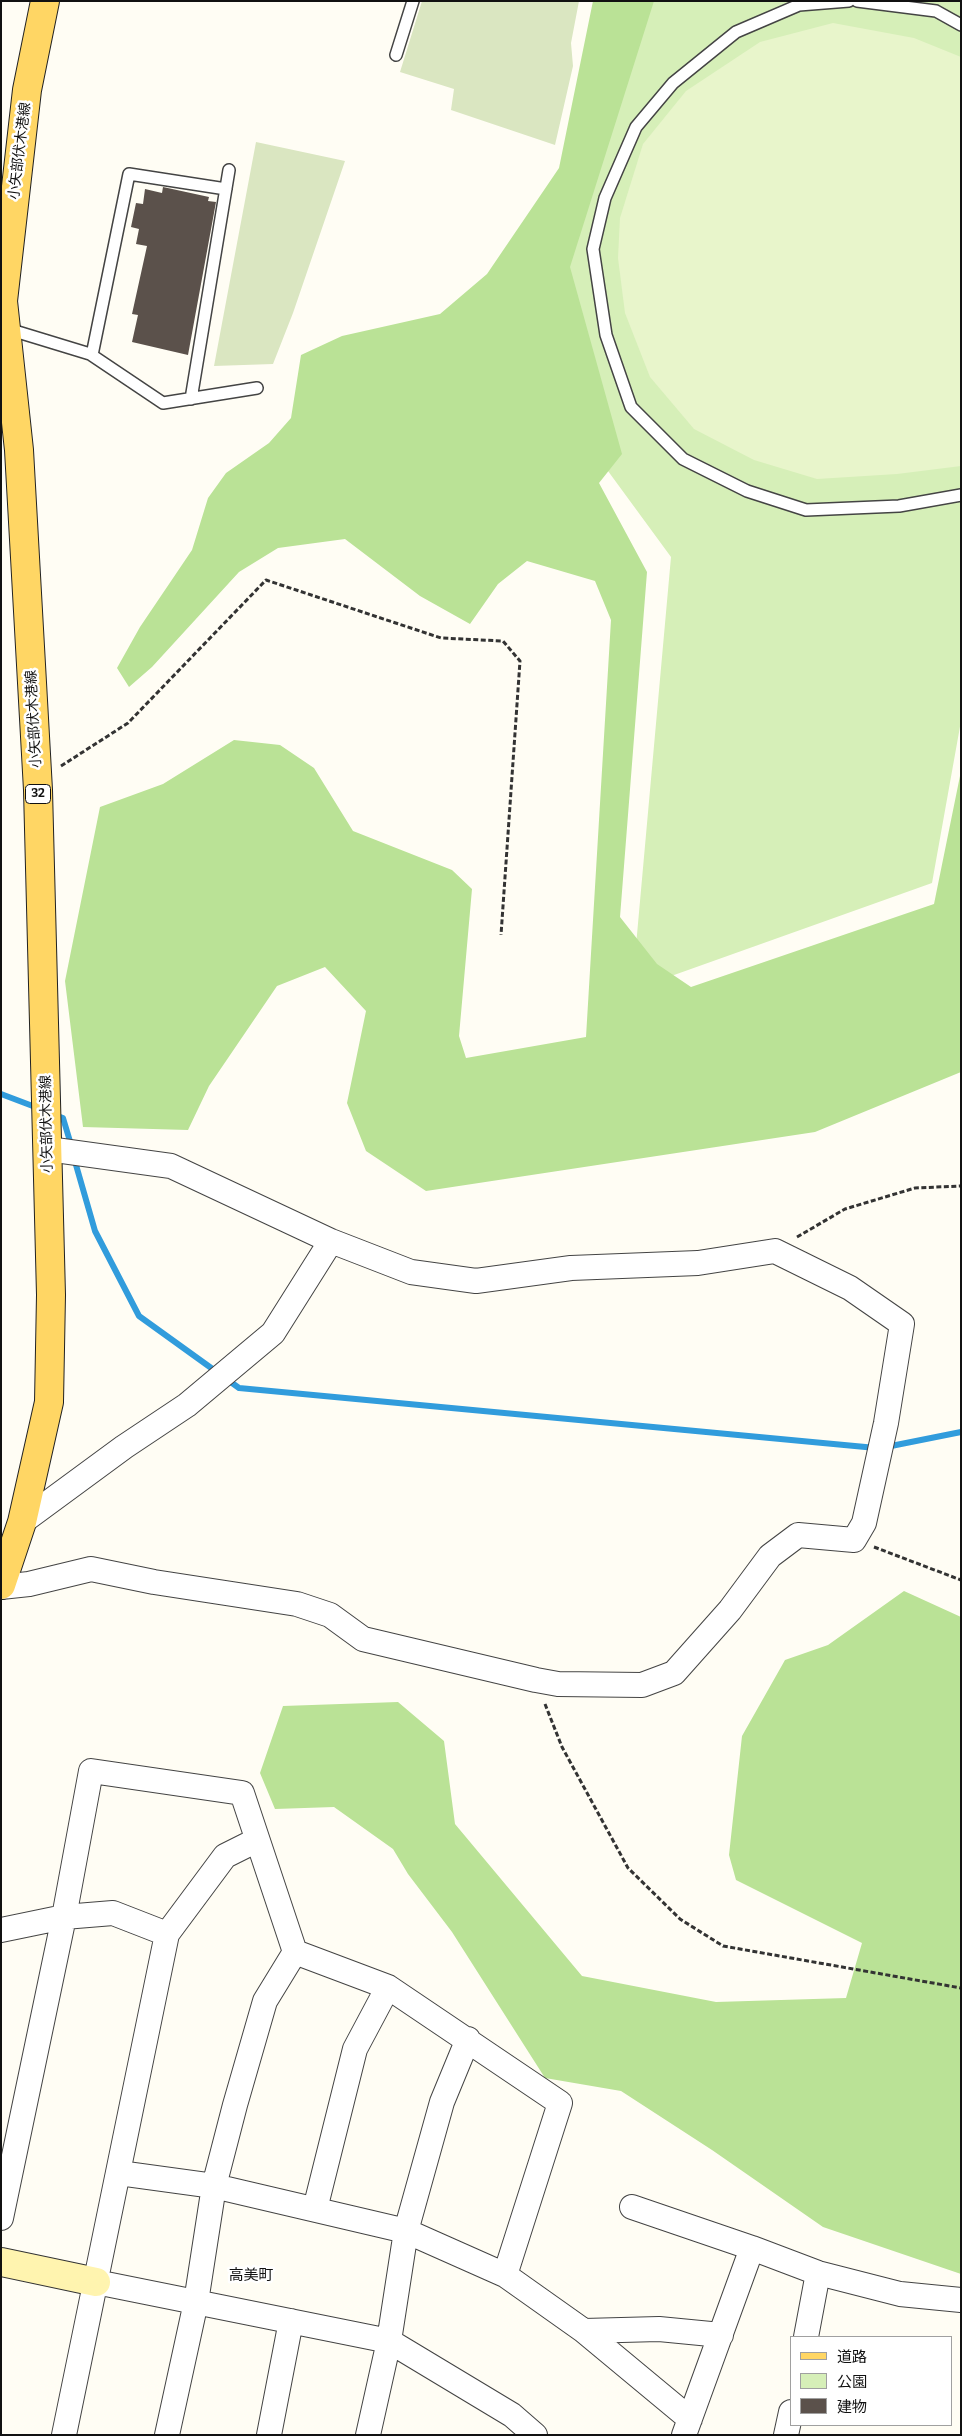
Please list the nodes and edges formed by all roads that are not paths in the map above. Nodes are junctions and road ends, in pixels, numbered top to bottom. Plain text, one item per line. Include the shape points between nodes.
1 (45, 1) edge
2 (413, 1) edge
3 (849, 1) edge
4 (857, 1) edge
5 (961, 25) edge
6 (396, 55) dead end
7 (229, 170) dead end
8 (226, 189) junction
9 (2, 300) edge
10 (6, 329) junction
11 (92, 356) junction
12 (258, 388) dead end
13 (190, 399) junction
14 (961, 495) edge
15 (48, 1149) junction
16 (332, 1241) junction
17 (22, 1522) junction
18 (1, 1586) edge
19 (257, 1840) junction
20 (64, 1917) junction
21 (1, 1930) edge
22 (167, 1934) junction
23 (296, 1952) junction
24 (388, 1987) junction
25 (468, 2039) junction
26 (119, 2173) junction
27 (214, 2186) junction
28 (632, 2207) dead end
29 (315, 2209) junction
30 (1, 2218) edge
31 (406, 2231) junction
32 (752, 2248) junction
33 (1, 2262) edge
34 (818, 2273) junction
35 (505, 2275) junction
36 (96, 2282) junction
37 (961, 2300) edge
38 (196, 2302) junction
39 (291, 2321) junction
40 (584, 2331) junction
41 (721, 2335) junction
42 (806, 2336) edge
43 (389, 2341) junction
44 (790, 2417) edge
45 (687, 2427) edge
46 (64, 2435) edge
47 (167, 2435) edge
48 (269, 2435) edge
49 (368, 2435) edge
50 (535, 2435) edge
51 (786, 2435) edge

1 - 9 main road, 小矢部伏木港線 / 32 via 27,90
2 - 6 lane
3 - 14 lane via 799,5 736,32 673,83 636,128 605,198 593,249 606,335 632,408 683,459 747,491 806,510 899,506
4 - 5 lane via 936,12
7 - 8 lane
8 - 11 lane via 129,174
8 - 13 lane
9 - 10 main road, 小矢部伏木港線 / 32
10 - 11 lane
10 - 15 main road, 小矢部伏木港線 / 32 via 19,450 37,781
11 - 13 lane via 162,403
12 - 13 lane
15 - 16 street via 172,1166
15 - 17 main road, 小矢部伏木港線 / 32 via 49,1402
16 - 17 street via 273,1333 187,1405
16 - 18 street via 411,1272 476,1281 571,1268 698,1263 775,1251 850,1288 902,1324 886,1424 864,1522 854,1540 798,1535 784,1545 770,1556 730,1610 674,1673 642,1684 558,1684 536,1680 363,1639 330,1615 297,1604 163,1584 91,1569 29,1584
17 - 18 main road, 小矢部伏木港線 / 32
19 - 20 street via 242,1793 91,1771
19 - 22 street via 225,1856
19 - 23 street
20 - 21 street
20 - 22 street via 113,1914
20 - 30 street
22 - 26 street
23 - 24 street
23 - 27 street via 265,2001
24 - 25 street
24 - 29 street via 355,2049
25 - 31 street via 442,2102
25 - 35 street via 560,2103
26 - 27 street
26 - 36 street
27 - 29 street
27 - 38 street
28 - 32 street
29 - 31 street
31 - 35 street
31 - 43 street
32 - 34 street
32 - 41 street
33 - 36 street
34 - 37 street via 900,2294
34 - 42 street
35 - 40 street
36 - 38 street
36 - 46 street
38 - 39 street
38 - 47 street
39 - 43 street
39 - 48 street
40 - 41 street via 659,2329
40 - 45 street
41 - 45 street
43 - 49 street
43 - 50 street via 512,2415
44 - 51 street

